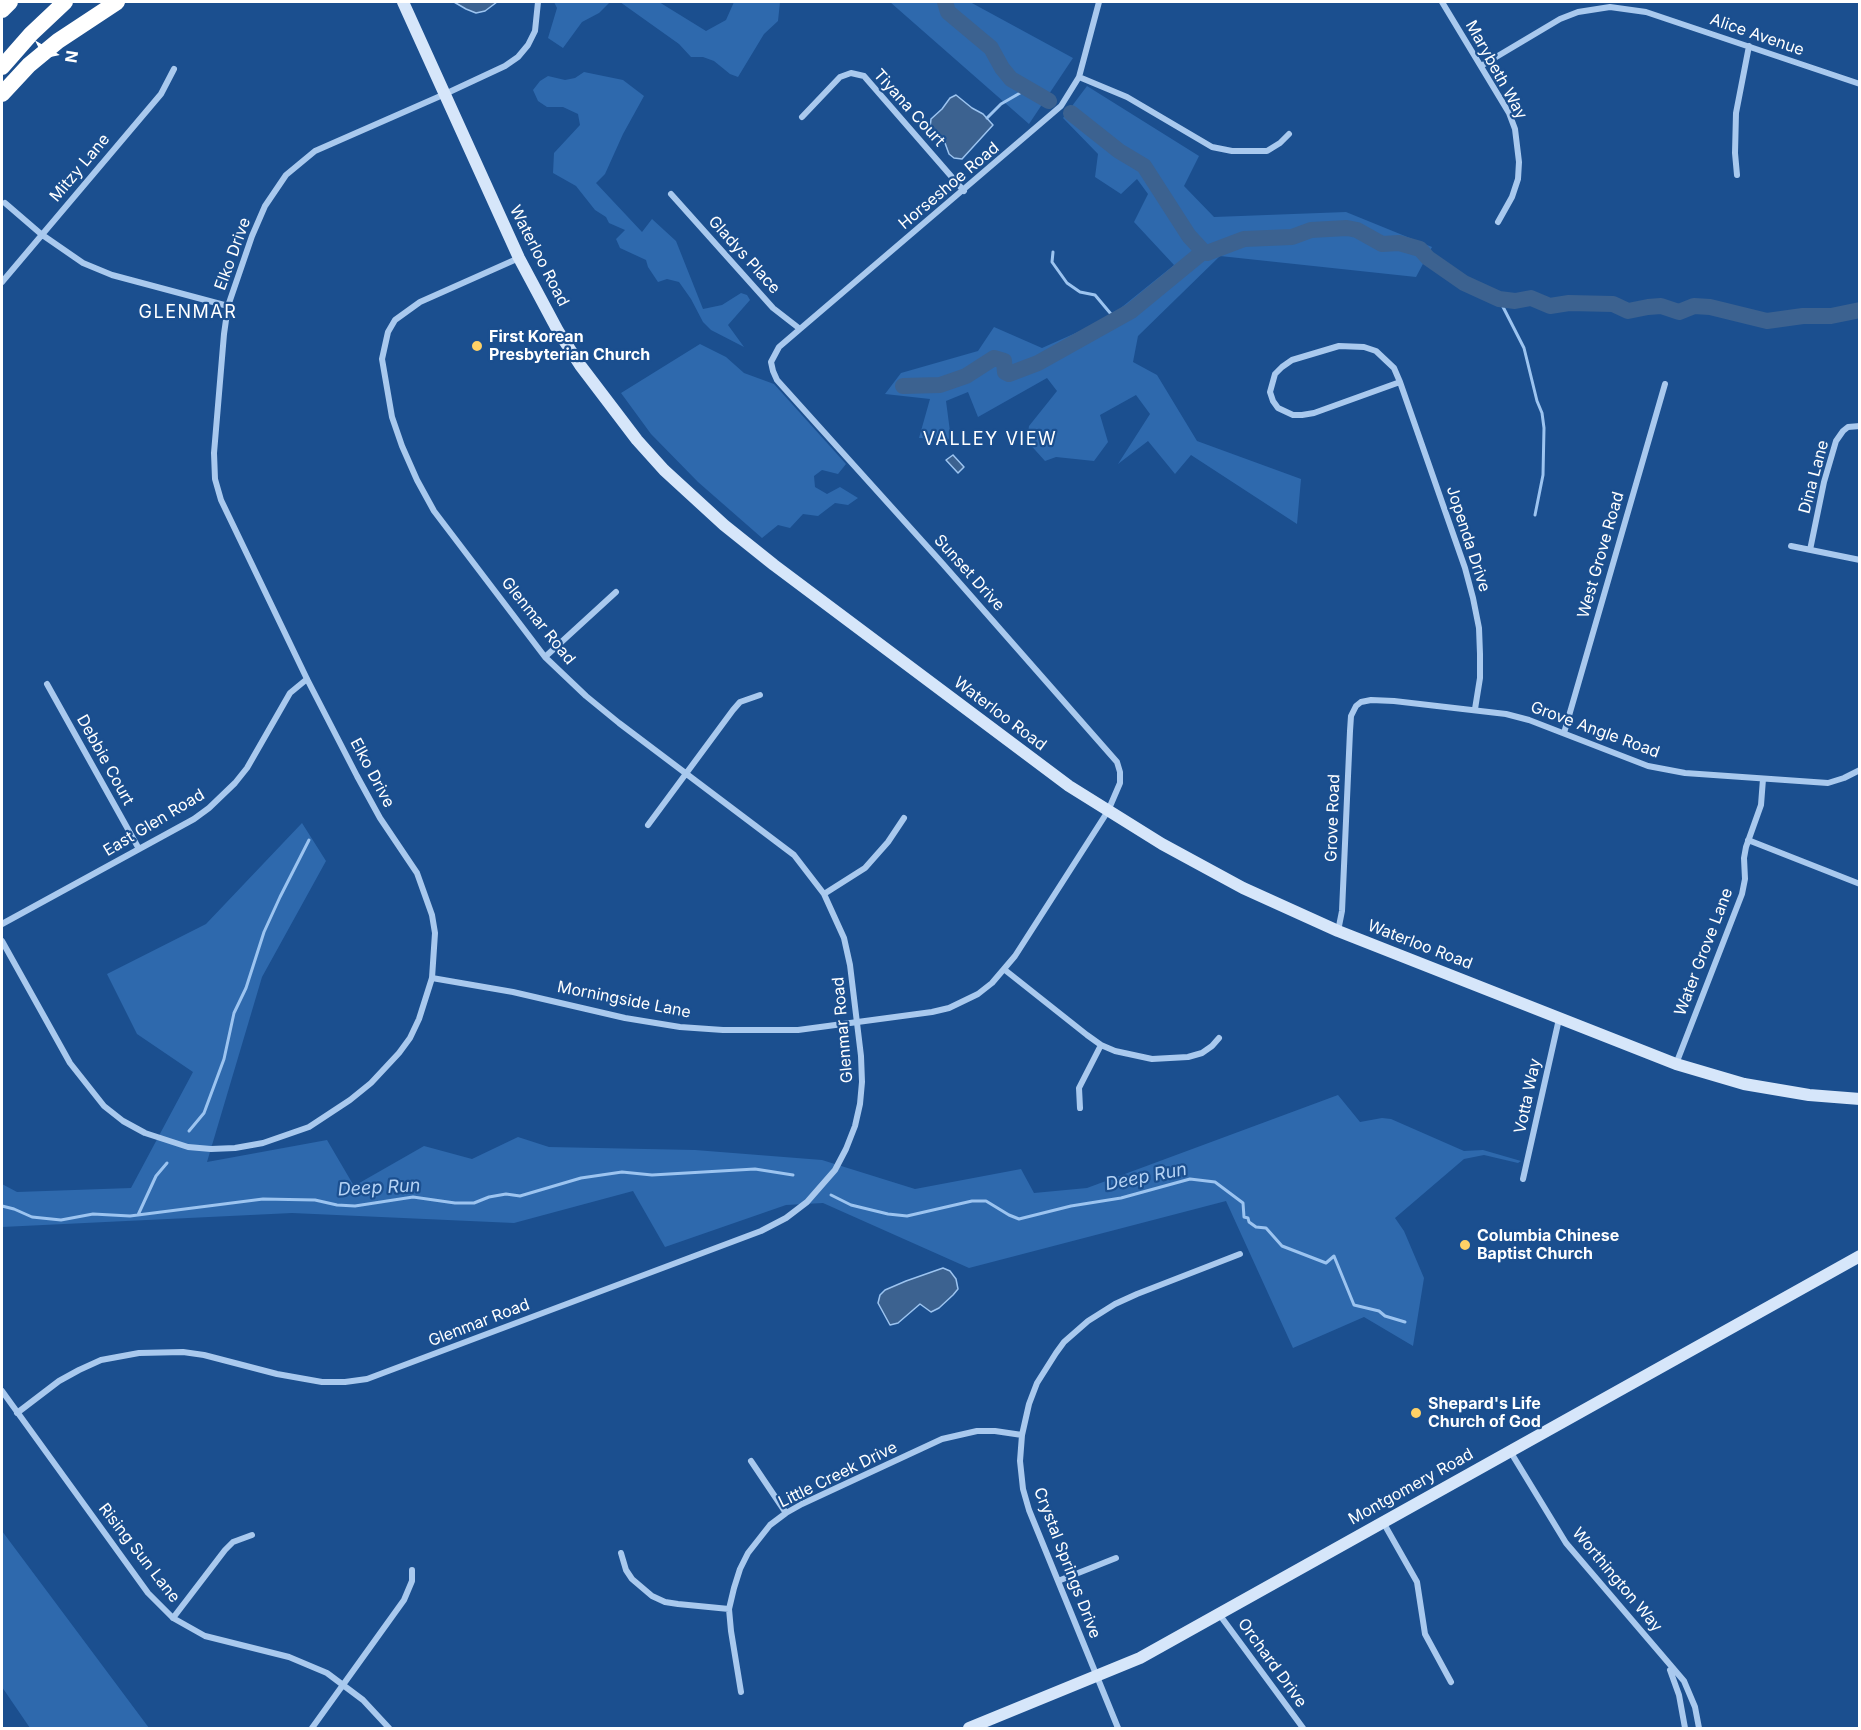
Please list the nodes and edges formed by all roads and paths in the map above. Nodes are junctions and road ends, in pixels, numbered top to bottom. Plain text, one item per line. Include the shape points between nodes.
1 (10, 2) edge
2 (65, 2) edge
3 (117, 2) edge
4 (403, 2) edge
5 (538, 2) edge
6 (1099, 2) edge
7 (1442, 2) edge
8 (2, 9) edge
9 (1749, 46) junction
10 (1481, 66) junction
11 (2, 67) edge
12 (174, 69) dead end
13 (1079, 78) junction
14 (1860, 84) edge
15 (2, 94) edge
16 (445, 94) junction
17 (802, 117) dead end
18 (1289, 134) dead end
19 (1737, 175) dead end
20 (963, 191) junction
21 (671, 194) dead end
22 (5, 203) dead end
23 (1498, 222) dead end
24 (42, 234) junction
25 (519, 258) junction
26 (2, 282) edge
27 (228, 306) junction
28 (800, 329) junction
29 (771, 362) joint
30 (1400, 382) junction
31 (1665, 384) dead end
32 (1860, 426) edge
33 (1791, 546) dead end
34 (1810, 550) junction
35 (1860, 560) edge
36 (616, 592) dead end
37 (545, 657) junction
38 (307, 679) junction
39 (47, 684) dead end
40 (760, 695) dead end
41 (1356, 706) joint
42 (1475, 709) junction
43 (1564, 733) junction
44 (1860, 770) edge
45 (686, 774) junction
46 (1762, 779) junction
47 (1108, 811) junction
48 (904, 818) dead end
49 (648, 825) dead end
50 (1748, 840) junction
51 (139, 849) junction
52 (1860, 884) edge
53 (824, 894) junction
54 (2, 924) edge
55 (1338, 931) junction
56 (2, 941) edge
57 (1005, 970) junction
58 (432, 978) junction
59 (1559, 1018) junction
60 (857, 1023) junction
61 (1219, 1038) dead end
62 (1101, 1045) junction
63 (1676, 1064) junction
64 (1860, 1099) edge
65 (1080, 1108) dead end
66 (1523, 1179) dead end
67 (1240, 1254) dead end
68 (1860, 1256) edge
69 (2, 1391) edge
70 (17, 1413) junction
71 (1022, 1435) junction
72 (1510, 1450) junction
73 (751, 1461) dead end
74 (786, 1513) junction
75 (1383, 1522) junction
76 (252, 1535) dead end
77 (621, 1552) dead end
78 (1116, 1558) dead end
79 (412, 1570) dead end
80 (1058, 1581) junction
81 (729, 1609) junction
82 (1219, 1614) junction
83 (172, 1618) junction
84 (1667, 1664) junction
85 (1096, 1677) junction
86 (1451, 1682) dead end
87 (344, 1685) junction
88 (741, 1692) dead end
89 (312, 1728) edge
90 (388, 1728) edge
91 (969, 1728) edge
92 (1118, 1728) edge
93 (1303, 1728) edge
94 (1685, 1728) edge
95 (1699, 1728) edge

1 - 8 highway
2 - 11 highway
3 - 15 highway via 58,41
4 - 16 main road, Waterloo Road
5 - 16 street, Elko Drive via 535,32 518,57
6 - 13 street, Horseshoe Road
7 - 10 street, Marybeth Way
9 - 10 street, Alice Avenue via 1646,12 1611,7 1560,19
9 - 14 street, Alice Avenue
9 - 19 street via 1736,113
10 - 23 street, Marybeth Way via 1509,113 1518,145 1518,179
12 - 24 street, Mitzy Lane via 161,94
13 - 18 street via 1127,97 1212,147 1232,152 1267,150
13 - 20 street, Horseshoe Road via 1061,106
16 - 25 main road, Waterloo Road
16 - 27 street, Elko Drive via 315,151 286,175 265,206
17 - 20 street, Tiyana Court via 840,77 851,73 864,76
20 - 28 street, Horseshoe Road
21 - 28 street, Gladys Place via 773,308
22 - 24 street
24 - 26 street, Mitzy Lane
24 - 27 street via 96,269
25 - 37 street, Glenmar Road via 407,310 388,332 382,359 392,417 417,480 434,511
25 - 47 main road, Waterloo Road via 580,365 637,440 692,497 774,565
27 - 38 street, Elko Drive via 216,409 215,479 228,516
28 - 29 street, Horseshoe Road via 779,348
29 - 47 street, Sunset Drive via 777,380 1117,762 1120,783
30 - 30 street, Jopenda Drive via 1394,368 1376,351 1339,346 1292,360 1275,374 1270,392 1278,408 1302,415
30 - 42 street, Jopenda Drive via 1473,598 1480,654
31 - 43 street, West Grove Road
32 - 34 street, Dina Lane via 1843,431 1836,441
33 - 34 street
34 - 35 street
36 - 37 street
37 - 45 street, Glenmar Road via 610,716
38 - 51 street, East Glen Road via 290,693 247,768 222,797 194,819
38 - 58 street, Elko Drive via 426,894 435,933
39 - 51 street, Debbie Court
40 - 45 street via 740,702
41 - 42 street, Grove Angle Road via 1371,700
41 - 55 street, Grove Road via 1351,716
42 - 43 street, Grove Angle Road via 1529,720
43 - 46 street, Grove Angle Road via 1667,770
44 - 46 street, Grove Angle Road via 1828,783
45 - 49 street
45 - 53 street, Glenmar Road via 794,855
46 - 50 street, Water Grove Lane via 1761,805
47 - 55 main road, Waterloo Road via 1233,883
47 - 57 street, Morningside Lane
48 - 53 street via 865,868
50 - 52 street
50 - 63 street, Water Grove Lane via 1742,894
51 - 54 street, East Glen Road
53 - 60 street, Glenmar Road via 844,938
55 - 59 main road, Waterloo Road
56 - 58 street, Elko Drive via 70,1063 104,1106 144,1133 211,1149 235,1148 286,1136 350,1100 384,1070 410,1038
57 - 60 street, Morningside Lane via 978,993 949,1008
57 - 62 street
58 - 60 street, Morningside Lane via 680,1027 760,1031
59 - 63 main road, Waterloo Road
59 - 66 street, Votta Way
60 - 70 street, Glenmar Road via 862,1082 855,1126 846,1149 835,1170 807,1202 761,1231 367,1379 322,1382 204,1355 139,1353 100,1360 79,1370
61 - 62 street via 1202,1053 1170,1059 1134,1056
62 - 65 street via 1079,1088
63 - 64 main road, Waterloo Road via 1764,1088
67 - 71 street, Crystal Springs Drive via 1137,1294 1088,1321 1065,1342 1046,1368 1029,1404
68 - 72 main road, Montgomery Road
69 - 70 street, Rising Sun Lane
70 - 83 street, Rising Sun Lane via 148,1593
71 - 74 street, Little Creek Drive via 977,1431 942,1439
71 - 80 street, Crystal Springs Drive via 1023,1489
72 - 75 main road, Montgomery Road
72 - 84 street, Worthington Way via 1566,1543
73 - 74 street
74 - 81 street, Little Creek Drive via 764,1531 748,1553
75 - 82 main road, Montgomery Road
75 - 86 street via 1417,1582 1425,1634
76 - 83 street via 233,1542 225,1550
77 - 81 street via 632,1579 652,1596 665,1602
78 - 80 street
79 - 87 street via 404,1600
80 - 85 street, Crystal Springs Drive
81 - 88 street, Little Creek Drive
82 - 85 main road, Montgomery Road via 1140,1658
82 - 93 street, Orchard Drive
83 - 87 street, Rising Sun Lane via 205,1636 308,1664
84 - 94 street, Worthington Way via 1676,1684
84 - 95 street, Worthington Way via 1691,1694
85 - 91 main road, Montgomery Road
85 - 92 street, Crystal Springs Drive
87 - 89 street
87 - 90 street, Rising Sun Lane

